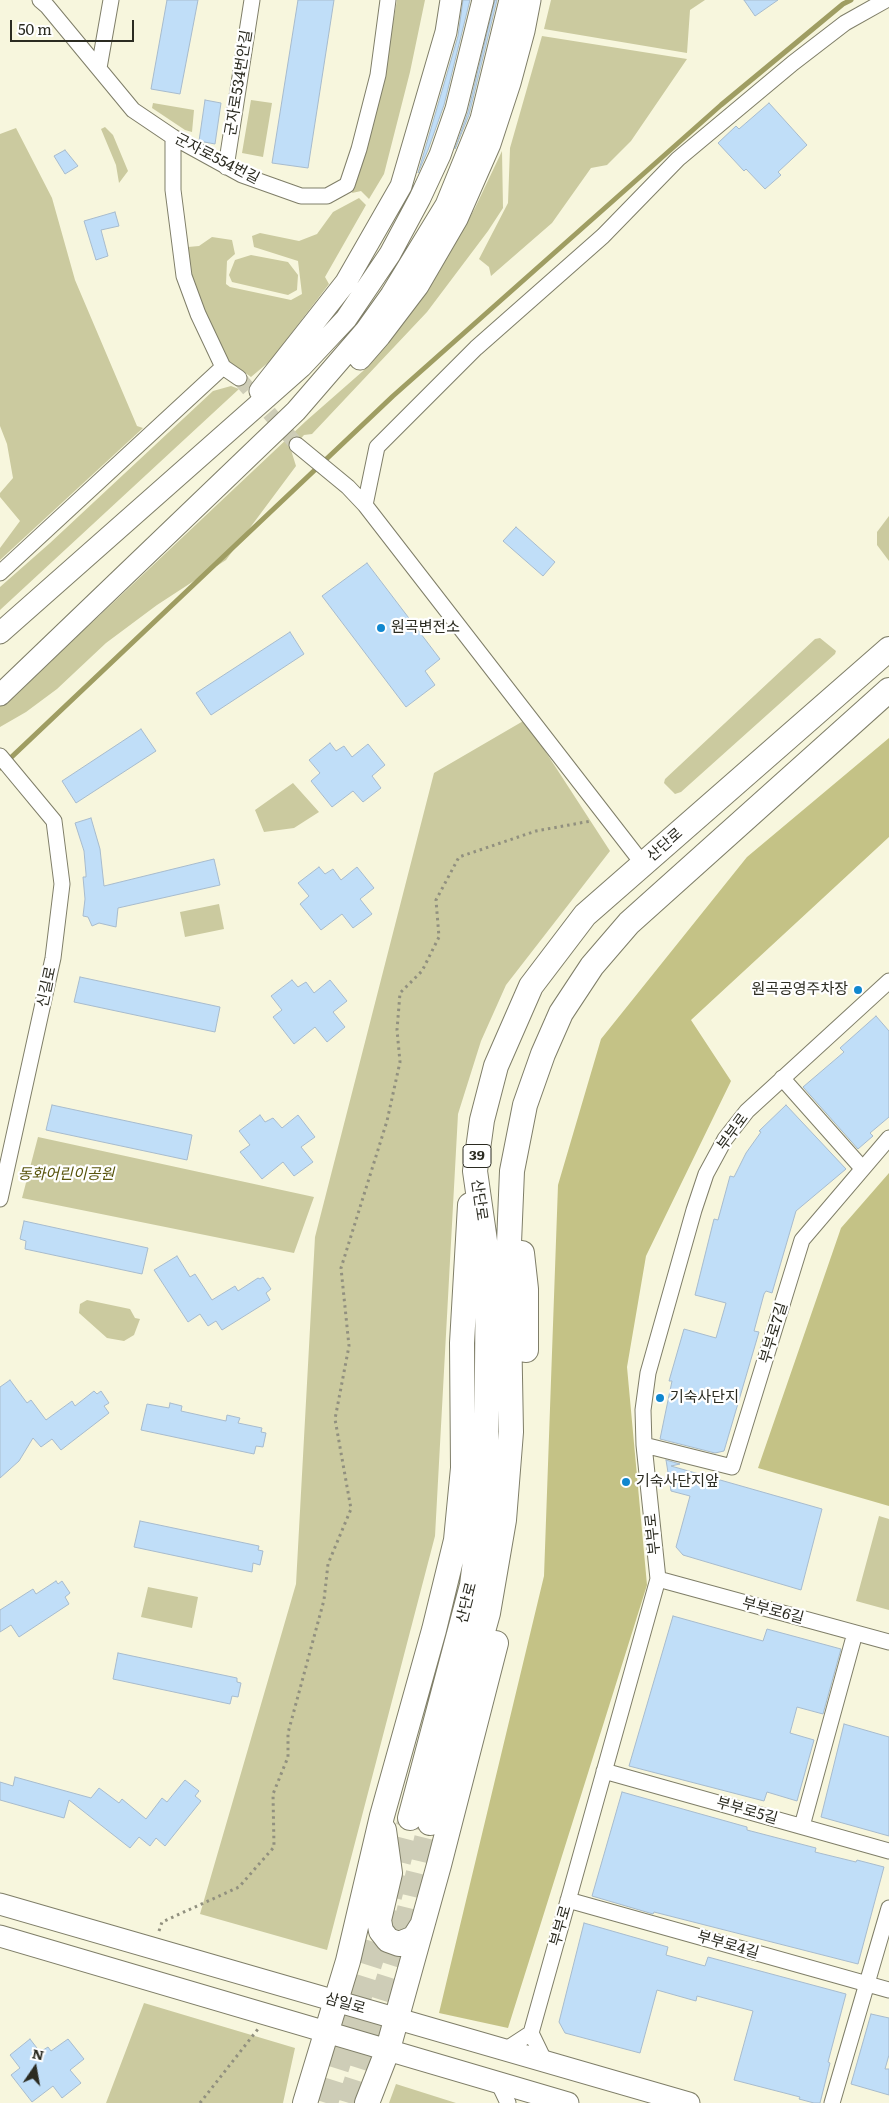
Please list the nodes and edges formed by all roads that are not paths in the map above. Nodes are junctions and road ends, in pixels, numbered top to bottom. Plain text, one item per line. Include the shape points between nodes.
1 (40, 0) edge
2 (111, 0) edge
3 (252, 0) edge
4 (388, 0) edge
5 (451, 0) edge
6 (483, 0) edge
7 (510, 0) edge
8 (530, 0) edge
9 (886, 0) edge
10 (99, 68) junction
11 (173, 137) junction
12 (226, 167) junction
13 (223, 368) junction
14 (239, 378) tunnel mouth
15 (296, 411) junction
16 (242, 417) junction
17 (301, 449) tunnel mouth
18 (365, 505) junction
19 (0, 573) edge
20 (0, 634) edge
21 (889, 649) edge
22 (889, 690) edge
23 (0, 695) edge
24 (0, 756) edge
25 (643, 864) junction
26 (889, 981) edge
27 (782, 1078) junction
28 (889, 1138) edge
29 (4, 1155) edge
30 (862, 1168) junction
31 (475, 1171) junction
32 (512, 1171) junction
33 (0, 1199) edge
34 (644, 1445) junction
35 (658, 1579) junction
36 (855, 1633) junction
37 (889, 1642) edge
38 (604, 1771) junction
39 (382, 1816) junction
40 (802, 1826) junction
41 (889, 1851) edge
42 (568, 1900) junction
43 (0, 1904) edge
44 (889, 1908) edge
45 (421, 1927) junction
46 (0, 1936) edge
47 (867, 1984) junction
48 (889, 1990) edge
49 (335, 2001) junction
50 (396, 2018) junction
51 (326, 2031) junction
52 (531, 2033) junction
53 (388, 2049) junction
54 (505, 2050) junction
55 (545, 2062) junction
56 (498, 2082) junction
57 (522, 2098) edge
58 (305, 2103) edge
59 (367, 2103) edge
60 (508, 2103) edge
61 (568, 2103) edge
62 (689, 2103) edge
63 (832, 2103) edge

1 - 10 street, 군자로554번길
2 - 10 street
3 - 12 street, 군자로534번안길
4 - 12 street, 군자로554번길 via 378,75 347,186 327,196 301,196
5 - 16 main road via 446,32 401,186 346,282
6 - 16 main road via 456,109 440,155 390,254 346,319 301,367
7 - 15 main road via 481,118 446,205 366,330
8 - 15 main road via 513,74 493,135 457,219 418,286 380,336 349,372
9 - 18 street via 845,23 678,159 603,236 476,348 376,447
10 - 11 street, 군자로554번길 via 133,110
11 - 12 street, 군자로554번길
11 - 13 street via 173,190 184,276
13 - 14 street
13 - 19 street
15 - 23 main road
16 - 20 main road
17 - 18 street
18 - 25 street
21 - 25 main road, 산단로 / 39
22 - 32 main road, 산단로 / 39 via 629,923 592,966 561,1012 543,1054 525,1105
24 - 29 street, 신길로 via 54,821 62,884 53,958
25 - 31 main road, 산단로 / 39 via 585,915 531,986 496,1066 482,1120
26 - 27 street, 부부로
27 - 30 street
27 - 34 street, 부부로 via 747,1111 725,1139 706,1174 648,1373 643,1410
28 - 30 street, 부부로7길
29 - 33 street, 신길로
30 - 34 street, 부부로7길 via 802,1240 732,1467
31 - 32 main road, 산단로 / 39 via 488,1262 486,1474 472,1585 420,1820 488,1613 504,1520 511,1432 508,1267
31 - 39 main road via 468,1218 462,1343 463,1468 456,1540
32 - 45 main road via 526,1289 526,1437 521,1519 503,1618
34 - 35 street, 부부로
35 - 36 street, 부부로6길
35 - 38 street, 부부로
36 - 37 street, 부부로6길
36 - 40 street
38 - 40 street, 부부로5길
38 - 42 street, 부부로
39 - 45 main road via 390,1873 379,1920 381,1932 388,1940 399,1944 414,1938
39 - 49 main road via 348,1961
40 - 41 street, 부부로5길
42 - 47 street, 부부로4길
42 - 52 street, 부부로
43 - 49 main road, 삼일로
44 - 47 street
45 - 50 main road
46 - 51 main road, 삼일로
47 - 48 street, 부부로4길
47 - 63 street
49 - 50 main road, 삼일로
49 - 51 main road
50 - 53 main road
50 - 54 main road, 삼일로
51 - 53 main road, 삼일로
51 - 58 main road
52 - 54 street
52 - 55 street
53 - 56 main road, 삼일로
53 - 59 main road
54 - 55 main road, 삼일로
55 - 62 main road, 삼일로
56 - 57 main road, 삼일로
56 - 60 street
57 - 61 main road, 삼일로

